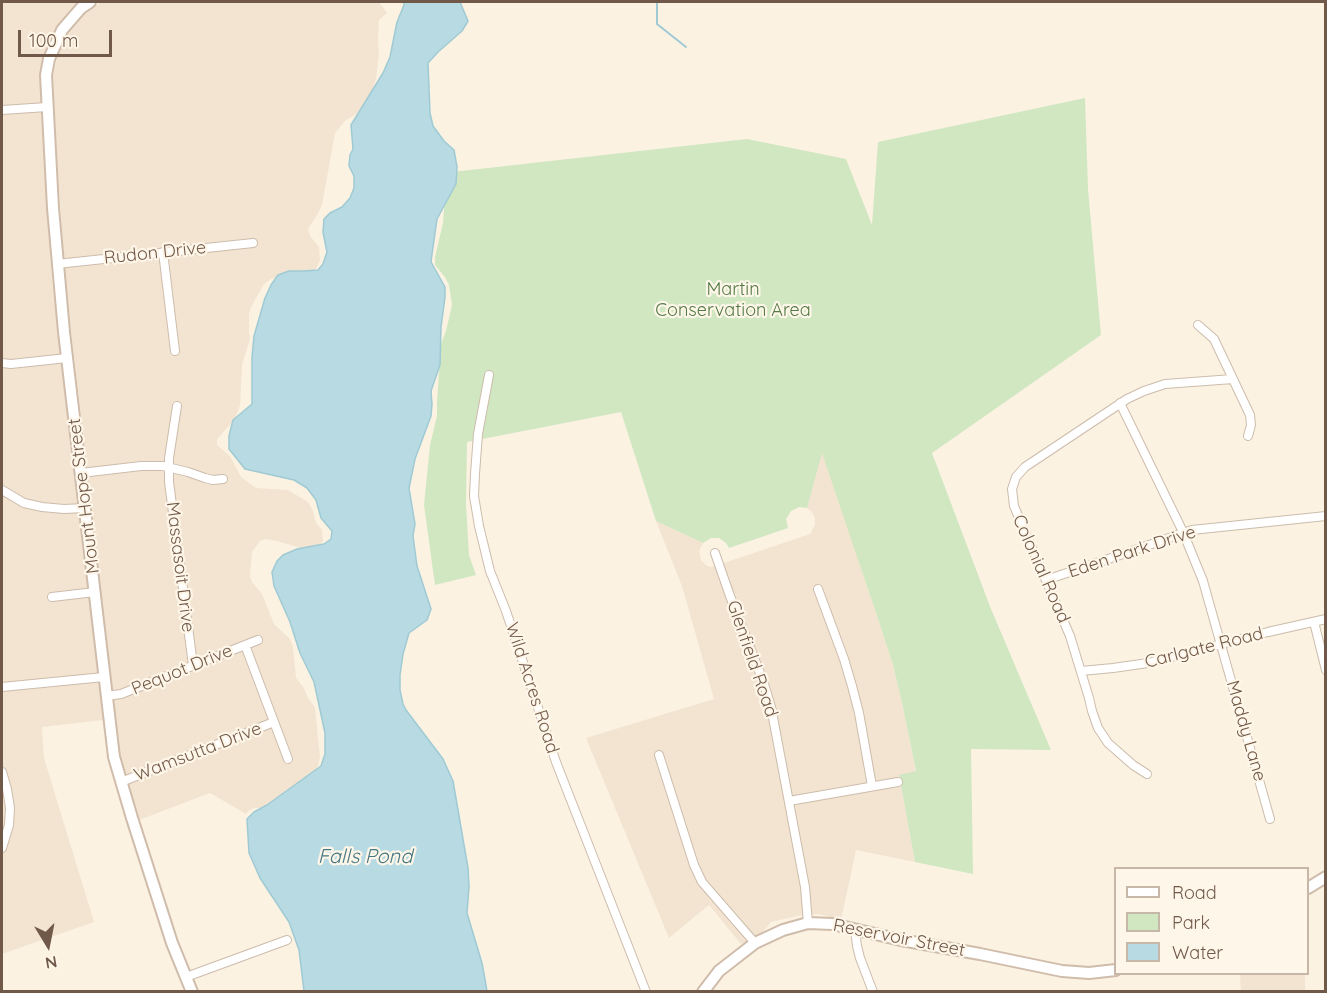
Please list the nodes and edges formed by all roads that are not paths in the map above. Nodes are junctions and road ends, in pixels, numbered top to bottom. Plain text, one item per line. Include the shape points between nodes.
1 (90, 2) edge
2 (47, 107) junction
3 (2, 110) edge
4 (253, 243) dead end
5 (163, 252) junction
6 (57, 264) junction
7 (1198, 325) dead end
8 (175, 351) dead end
9 (67, 358) junction
10 (2, 363) edge
11 (489, 375) dead end
12 (1233, 380) junction
13 (1120, 403) junction
14 (177, 406) dead end
15 (1248, 436) dead end
16 (169, 468) junction
17 (81, 473) junction
18 (223, 479) dead end
19 (2, 490) edge
20 (85, 508) junction
21 (1326, 516) edge
22 (1183, 532) junction
23 (715, 553) dead end
24 (1046, 580) junction
25 (818, 589) dead end
26 (95, 592) junction
27 (52, 597) dead end
28 (1326, 619) edge
29 (1314, 622) junction
30 (258, 640) dead end
31 (1221, 644) junction
32 (245, 645) junction
33 (193, 665) junction
34 (1326, 670) edge
35 (1081, 671) junction
36 (104, 677) junction
37 (2, 687) edge
38 (106, 696) junction
39 (274, 722) junction
40 (659, 755) dead end
41 (288, 759) dead end
42 (2, 772) edge
43 (1147, 774) dead end
44 (121, 782) junction
45 (898, 782) dead end
46 (872, 786) junction
47 (789, 801) junction
48 (1270, 819) dead end
49 (2, 848) edge
50 (1326, 877) edge
51 (1309, 887) edge
52 (808, 923) junction
53 (855, 929) junction
54 (287, 940) dead end
55 (755, 943) junction
56 (1114, 970) edge
57 (186, 977) junction
58 (192, 992) edge
59 (646, 992) edge
60 (703, 992) edge
61 (873, 992) edge

1 - 2 street, Mount Hope Street via 62,30 54,45 46,75
2 - 3 street
2 - 6 street, Mount Hope Street
4 - 5 street, Rudon Drive
5 - 6 street, Rudon Drive
5 - 8 street
6 - 9 street, Mount Hope Street
7 - 12 street via 1214,339
9 - 10 street
9 - 17 street, Mount Hope Street
11 - 59 street, Wild Acres Road via 478,434 474,496 490,571 556,762
12 - 13 street, Colonial Road via 1165,384
12 - 15 street via 1250,415
13 - 22 street, Maddy Lane
13 - 24 street, Colonial Road via 1025,467 1014,483 1014,506
14 - 16 street, Massasoit Drive
16 - 17 street via 141,466
16 - 18 street
16 - 33 street, Massasoit Drive
17 - 20 street, Mount Hope Street
19 - 20 street via 24,503 42,507
20 - 26 street, Mount Hope Street
21 - 22 street, Eden Park Drive
22 - 24 street, Eden Park Drive
22 - 31 street, Maddy Lane via 1203,581
23 - 47 street, Glenfield Road via 771,707
24 - 35 street, Colonial Road
25 - 46 street via 852,686
26 - 27 street
26 - 36 street, Mount Hope Street
28 - 29 street, Carlgate Road
29 - 31 street, Carlgate Road
29 - 34 street
30 - 32 street, Pequot Drive
31 - 35 street, Carlgate Road via 1148,663
31 - 48 street, Maddy Lane
32 - 33 street, Pequot Drive
32 - 39 street
33 - 38 street, Pequot Drive
35 - 43 street, Colonial Road via 1098,728 1108,743
36 - 37 street
36 - 38 street, Mount Hope Street
38 - 44 street, Mount Hope Street
39 - 41 street
39 - 44 street, Wamsutta Drive
40 - 55 street via 702,882
42 - 49 street via 10,808
44 - 57 street, Mount Hope Street
45 - 46 street
46 - 47 street
47 - 52 street, Glenfield Road
50 - 51 street
52 - 53 street, Reservoir Street
52 - 55 street, Reservoir Street
53 - 56 street, Reservoir Street via 1062,971
53 - 61 street via 860,958
54 - 57 street
55 - 60 street, Reservoir Street via 719,971
57 - 58 street, Mount Hope Street

